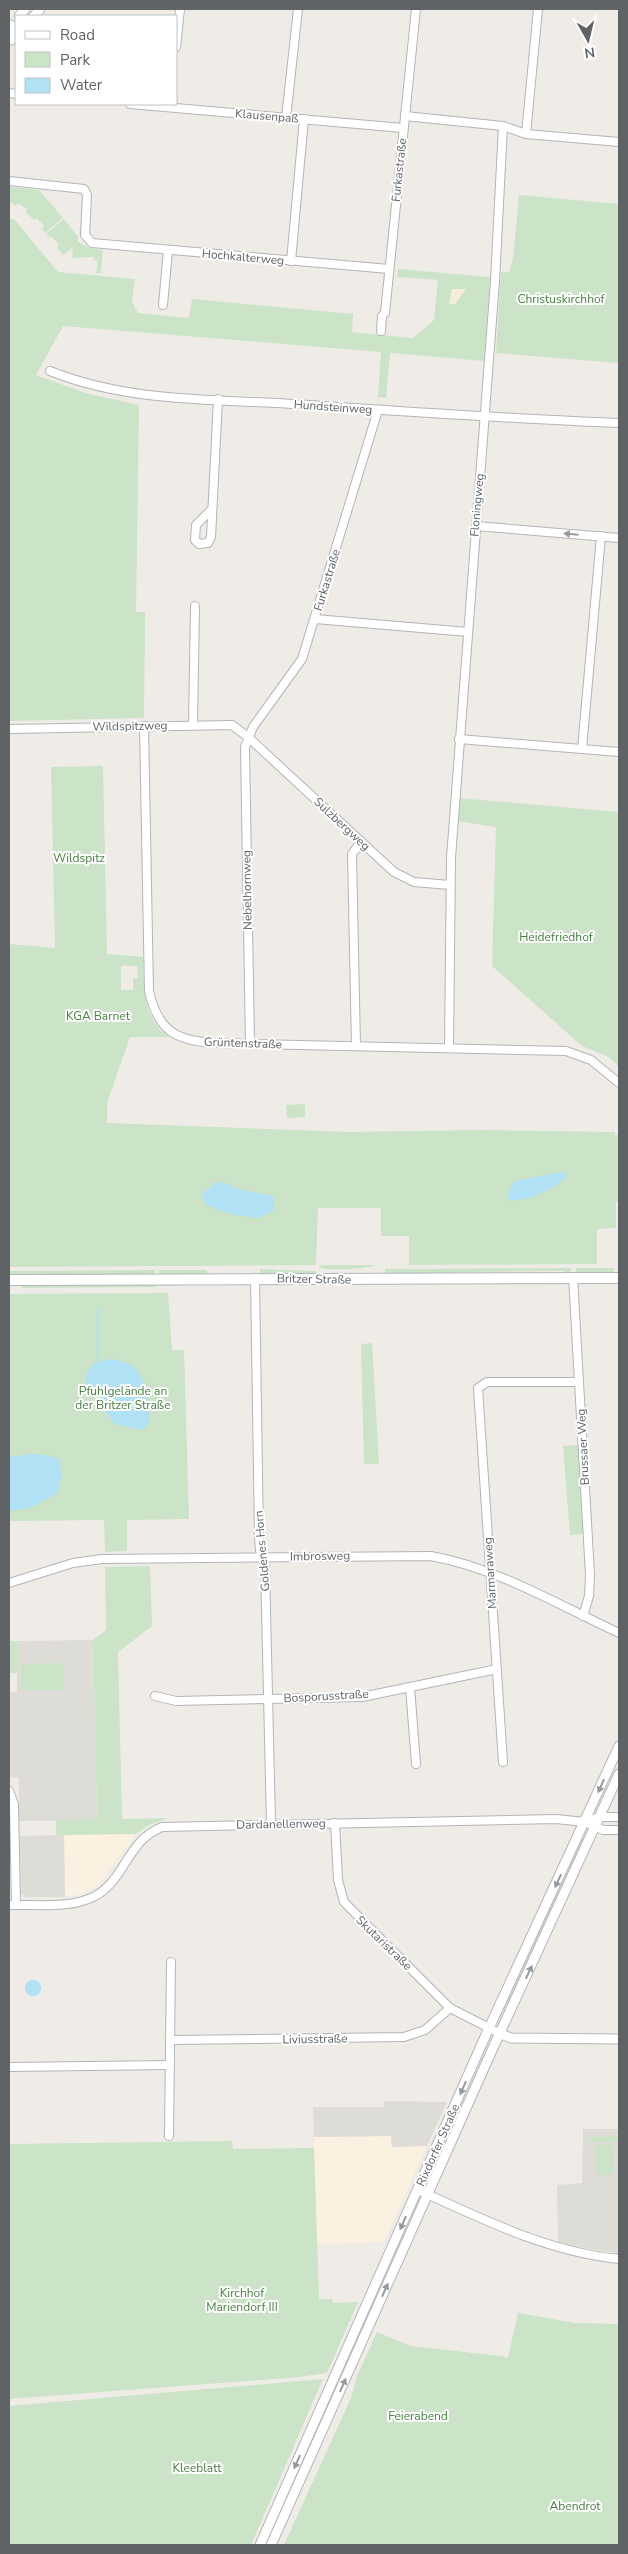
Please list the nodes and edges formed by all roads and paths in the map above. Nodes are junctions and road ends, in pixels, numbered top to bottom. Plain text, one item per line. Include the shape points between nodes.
1 (180, 9) edge
2 (298, 9) edge
3 (416, 9) edge
4 (538, 9) edge
5 (14, 22) edge
6 (178, 28) edge
7 (11, 40) edge
8 (150, 105) edge
9 (170, 106) edge
10 (405, 116) junction
11 (286, 118) junction
12 (304, 119) junction
13 (503, 126) junction
14 (403, 128) junction
15 (526, 134) junction
16 (619, 142) edge
17 (9, 181) edge
18 (168, 250) junction
19 (291, 261) junction
20 (389, 269) junction
21 (163, 305) dead end
22 (381, 330) dead end
23 (50, 371) dead end
24 (218, 399) junction
25 (378, 410) junction
26 (485, 418) junction
27 (619, 423) edge
28 (211, 510) dead end
29 (476, 526) junction
30 (601, 536) junction
31 (619, 538) edge
32 (195, 606) dead end
33 (315, 619) junction
34 (468, 632) junction
35 (193, 725) junction
36 (144, 726) junction
37 (9, 729) edge
38 (248, 737) junction
39 (460, 739) junction
40 (582, 749) junction
41 (619, 752) edge
42 (361, 842) junction
43 (450, 885) junction
44 (250, 1044) junction
45 (356, 1046) junction
46 (449, 1048) junction
47 (619, 1083) edge
48 (573, 1277) junction
49 (255, 1278) junction
50 (619, 1278) edge
51 (9, 1280) edge
52 (579, 1382) junction
53 (263, 1557) junction
54 (490, 1573) junction
55 (9, 1583) edge
56 (583, 1616) junction
57 (619, 1633) edge
58 (497, 1669) junction
59 (410, 1687) junction
60 (155, 1696) dead end
61 (268, 1699) junction
62 (619, 1746) edge
63 (504, 1762) dead end
64 (416, 1764) dead end
65 (619, 1774) edge
66 (9, 1792) edge
67 (599, 1817) junction
68 (619, 1817) edge
69 (585, 1822) junction
70 (336, 1823) junction
71 (271, 1824) junction
72 (595, 1828) junction
73 (619, 1830) edge
74 (12, 1905) edge
75 (171, 1962) dead end
76 (502, 2004) junction
77 (450, 2008) junction
78 (512, 2008) junction
79 (490, 2029) junction
80 (501, 2034) junction
81 (619, 2039) edge
82 (170, 2040) junction
83 (170, 2065) junction
84 (9, 2067) edge
85 (169, 2136) dead end
86 (418, 2190) junction
87 (428, 2194) junction
88 (619, 2259) edge
89 (355, 2330) junction
90 (365, 2335) junction
91 (260, 2545) edge
92 (271, 2545) edge

1 - 6 street
2 - 11 street
3 - 10 street, Furkastraße
4 - 15 street
5 - 7 street
8 - 9 street, Klausenpaß
9 - 11 street, Klausenpaß
10 - 13 street
10 - 14 street, Furkastraße
11 - 12 street, Klausenpaß
12 - 14 street, Klausenpaß
12 - 19 street
13 - 15 street
13 - 26 street, Floningweg
14 - 20 street, Furkastraße
15 - 16 street
17 - 18 street, Hochkalterweg via 84,189 88,195 85,235 89,242
18 - 19 street, Hochkalterweg
18 - 21 street
19 - 20 street, Hochkalterweg
20 - 22 street, Furkastraße
23 - 24 street, Hundsteinweg via 108,390
24 - 25 street, Hundsteinweg
24 - 28 street
25 - 26 street, Hundsteinweg
25 - 33 street, Furkastraße
26 - 27 street, Hundsteinweg
26 - 29 street, Floningweg
30 -> 29 street
29 - 34 street, Floningweg
30 - 31 street
30 - 40 street
32 - 35 street
33 - 34 street
33 - 38 street, Furkastraße via 302,659
34 - 39 street, Floningweg
35 - 36 street, Wildspitzweg
35 - 38 street, Wildspitzweg via 226,724 239,728
36 - 37 street, Wildspitzweg
36 - 44 street, Grüntenstraße via 148,981 154,1011 164,1026 180,1037 211,1043
38 - 42 street, Sulzbergweg
38 - 44 street, Nebelhornweg via 245,747
39 - 40 street
39 - 43 street, Floningweg
40 - 41 street
42 - 43 street, Sulzbergweg via 406,879 423,884
42 - 45 street via 352,854
43 - 46 street, Floningweg
44 - 45 street, Grüntenstraße
45 - 46 street, Grüntenstraße
46 - 47 street, Grüntenstraße via 574,1053 593,1061
48 - 49 main road, Britzer Straße
48 - 50 main road, Britzer Straße
48 - 52 street, Brussaer Weg
49 - 51 main road, Britzer Straße
49 - 53 street, Goldenes Horn via 259,1538
52 - 54 street, Marmaraweg via 481,1384 478,1392
52 - 56 street, Brussaer Weg via 590,1575 589,1596
53 - 54 street, Imbrosweg via 423,1556 450,1560
53 - 55 street, Imbrosweg via 102,1559 73,1563
53 - 61 street, Goldenes Horn via 266,1566
54 - 56 street, Imbrosweg
54 - 58 street, Marmaraweg
56 - 57 street, Imbrosweg
58 - 59 street, Bosporusstraße
58 - 63 street, Marmaraweg
59 - 61 street, Bosporusstraße via 362,1697
59 - 64 street
60 - 61 street, Bosporusstraße via 176,1701
61 - 71 street, Goldenes Horn
62 -> 69 street, Rixdorfer Straße
65 - 67 street, Rixdorfer Straße
66 - 74 street via 14,1804
67 - 68 street
67 - 69 street
67 - 72 street, Rixdorfer Straße
69 - 70 street, Dardanellenweg via 556,1819
69 - 72 street
69 -> 76 street, Rixdorfer Straße
70 - 71 street, Dardanellenweg
70 - 77 street, Skutaristraße via 338,1880 344,1902
71 - 74 street, Dardanellenweg via 162,1828 142,1839 110,1884 94,1897 73,1903
72 - 73 street
78 -> 72 street, Rixdorfer Straße
75 - 82 street
76 - 78 street
76 - 79 street, Rixdorfer Straße
77 - 79 street, Skutaristraße
77 - 82 street, Liviusstraße via 425,2030 404,2037
78 - 80 street, Rixdorfer Straße
79 - 80 street, Skutaristraße
79 -> 86 street, Rixdorfer Straße
80 - 81 street via 511,2038
80 - 87 street, Rixdorfer Straße
82 - 83 street
83 - 84 street
83 - 85 street
86 - 87 street
86 -> 89 street, Rixdorfer Straße
87 - 88 street via 530,2239 571,2252
90 -> 87 street, Rixdorfer Straße
89 - 90 street
89 -> 91 street, Rixdorfer Straße
92 -> 90 street, Rixdorfer Straße

